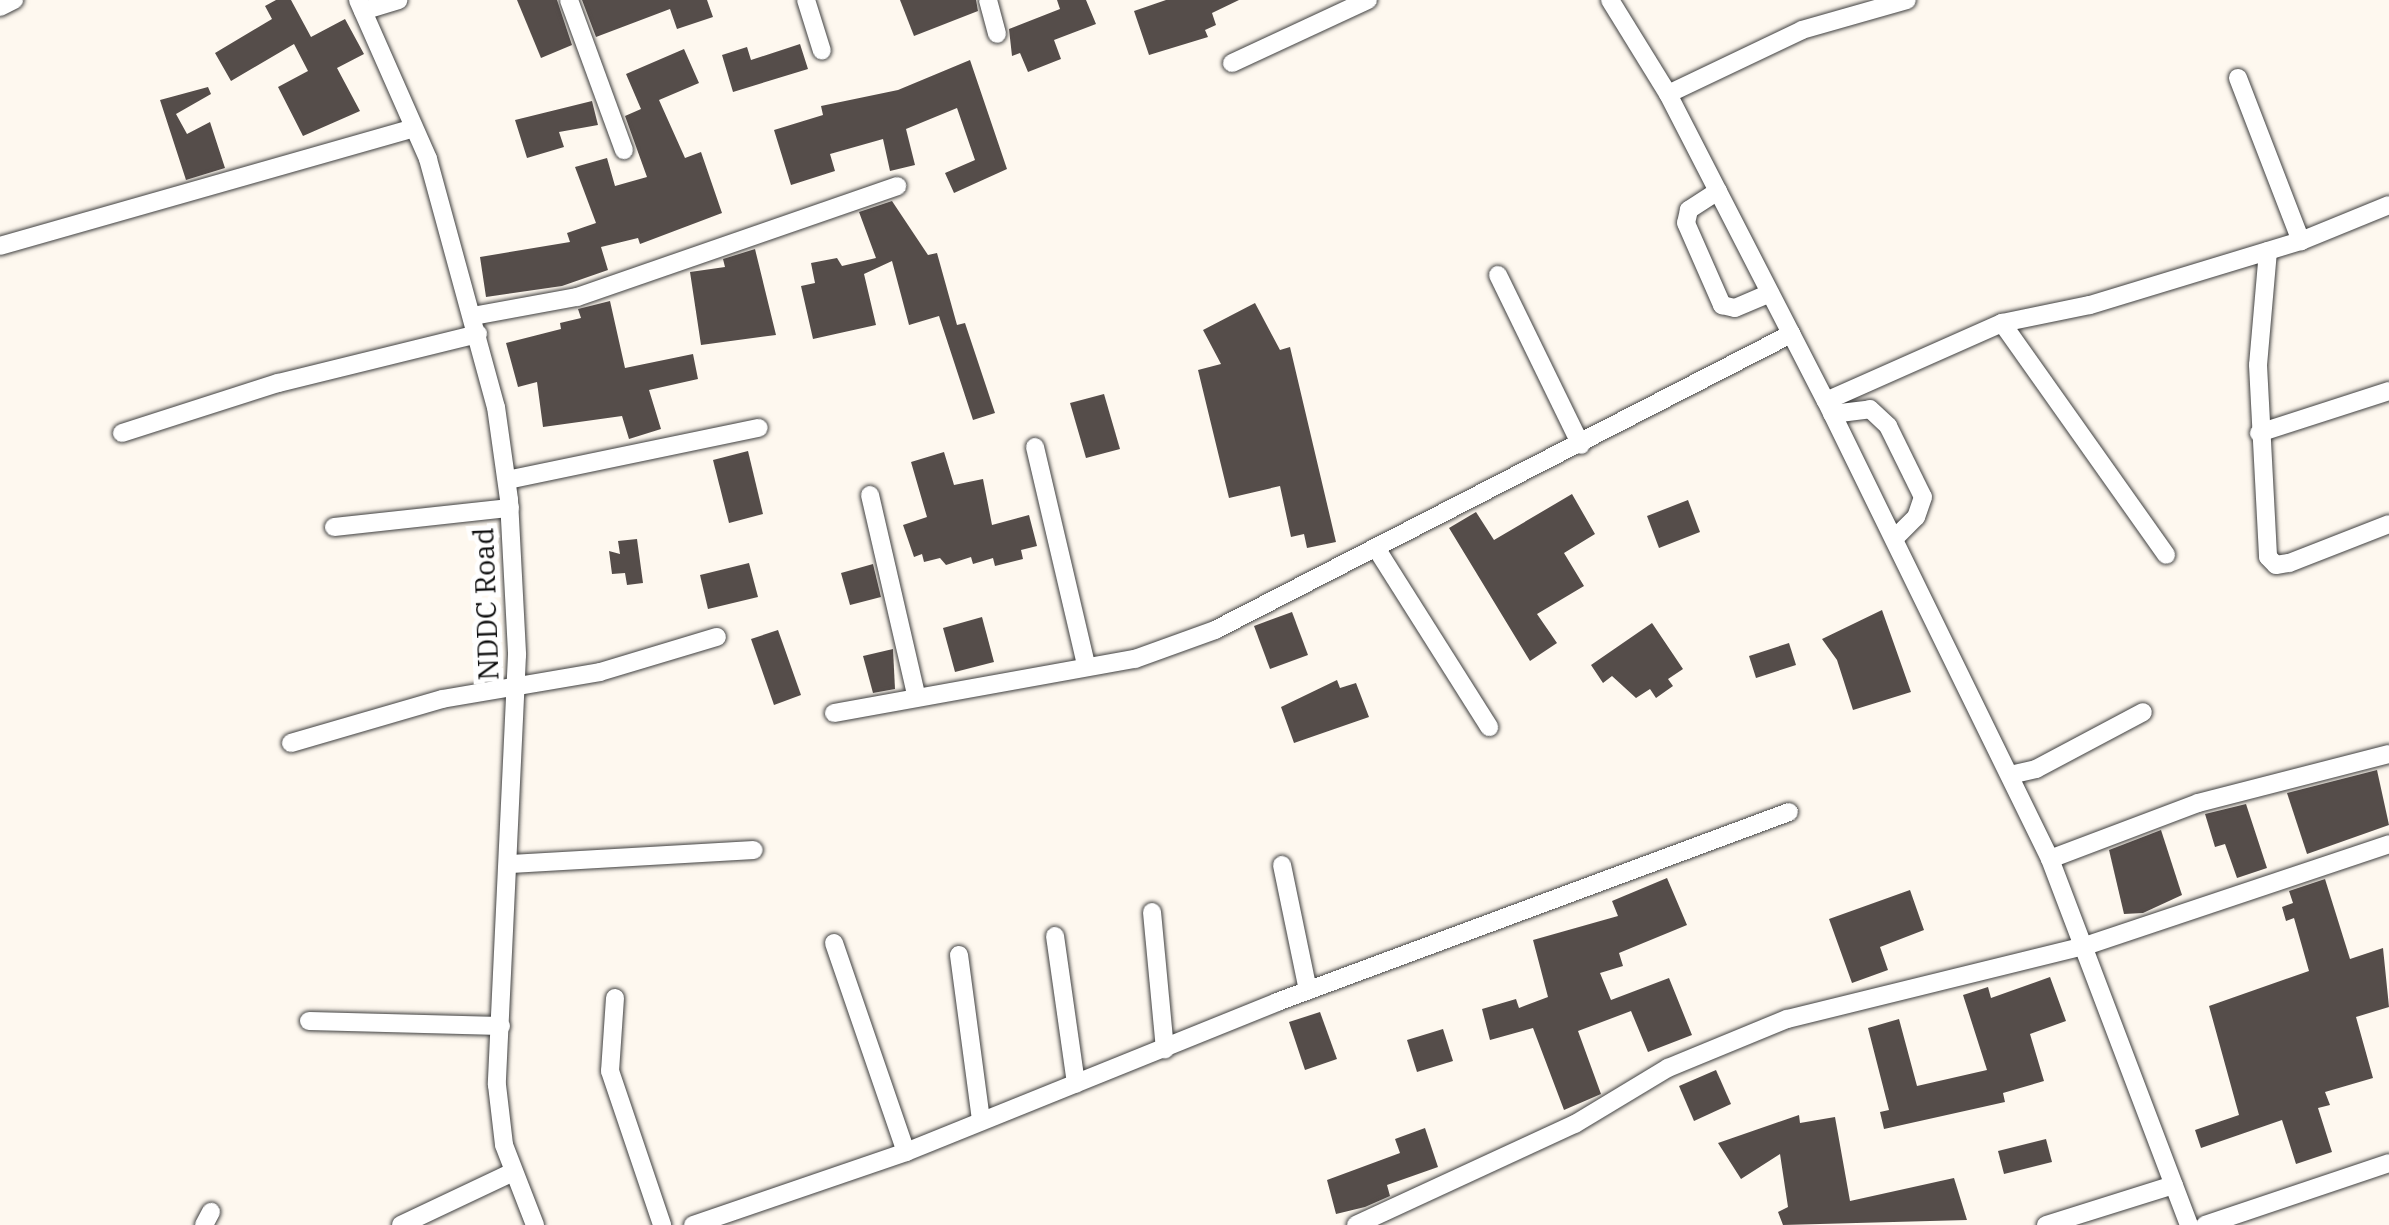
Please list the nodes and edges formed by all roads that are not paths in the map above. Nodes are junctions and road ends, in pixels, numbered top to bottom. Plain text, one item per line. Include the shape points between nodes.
1 (14, 0) edge
2 (398, 0) edge
3 (569, 0) edge
4 (806, 0) edge
5 (988, 0) edge
6 (1368, 0) edge
7 (1610, 0) edge
8 (1907, 0) edge
9 (360, 6) edge
10 (0, 7) edge
11 (997, 34) dead end
12 (822, 52) dead end
13 (1232, 63) dead end
14 (2238, 78) dead end
15 (1668, 94) junction
16 (414, 128) junction
17 (624, 150) dead end
18 (897, 186) dead end
19 (1718, 191) junction
20 (2389, 205) edge
21 (2301, 241) junction
22 (0, 246) edge
23 (2268, 251) junction
24 (1498, 275) dead end
25 (1770, 293) junction
26 (2002, 323) junction
27 (475, 325) junction
28 (1791, 334) junction
29 (2389, 391) edge
30 (1829, 407) junction
31 (759, 428) dead end
32 (2258, 432) junction
33 (122, 433) dead end
34 (1581, 446) junction
35 (1035, 447) dead end
36 (506, 480) junction
37 (870, 495) dead end
38 (510, 508) junction
39 (2389, 524) edge
40 (334, 527) dead end
41 (1895, 538) junction
42 (1376, 548) junction
43 (2166, 555) dead end
44 (717, 637) dead end
45 (1086, 665) junction
46 (516, 686) junction
47 (916, 696) junction
48 (2143, 712) dead end
49 (834, 713) dead end
50 (1489, 727) dead end
51 (291, 743) dead end
52 (2389, 754) edge
53 (2010, 775) junction
54 (1788, 812) dead end
55 (2389, 844) edge
56 (754, 850) dead end
57 (2050, 859) junction
58 (512, 864) junction
59 (1282, 864) dead end
60 (1152, 912) dead end
61 (1055, 936) dead end
62 (834, 943) dead end
63 (2086, 946) junction
64 (959, 955) dead end
65 (1308, 990) junction
66 (615, 998) dead end
67 (309, 1021) dead end
68 (501, 1026) junction
69 (1165, 1049) junction
70 (1076, 1084) junction
71 (981, 1119) junction
72 (906, 1152) junction
73 (2389, 1163) edge
74 (513, 1172) junction
75 (2174, 1185) junction
76 (400, 1225) edge
77 (535, 1225) edge
78 (662, 1225) edge
79 (694, 1225) edge
80 (1356, 1225) edge
81 (2046, 1225) edge
82 (2189, 1225) edge
83 (2205, 1225) edge

1 - 10 street
2 - 9 street
3 - 17 street
4 - 12 street
5 - 11 street
6 - 13 street
7 - 15 street
8 - 15 street via 1802,30
9 - 16 street, NDDC Road
14 - 21 street
15 - 19 street
16 - 22 street
16 - 27 street, NDDC Road
18 - 27 street via 576,297
19 - 25 street
19 - 25 street via 1690,210 1686,222 1722,305 1735,308
20 - 21 street
21 - 23 street
23 - 26 street via 2090,305
23 - 32 street
24 - 34 street
25 - 28 street
26 - 30 street
26 - 43 street via 2050,400
27 - 33 street
27 - 36 street, NDDC Road
28 - 30 street
28 - 34 street
29 - 32 street
30 - 41 street
30 - 41 street via 1870,409 1888,426 1923,497 1916,517
31 - 36 street
32 - 39 street via 2268,557 2276,566
34 - 42 street
35 - 45 street
36 - 38 street, NDDC Road
37 - 47 street
38 - 40 street
38 - 46 street, NDDC Road
41 - 53 street
42 - 45 street via 1215,630 1135,660
42 - 50 street
44 - 46 street via 600,672
45 - 47 street
46 - 51 street via 442,699
46 - 58 street, NDDC Road
47 - 49 street
48 - 53 street via 2036,770
52 - 57 street via 2198,803
53 - 57 street
54 - 65 street
55 - 63 street
56 - 58 street
57 - 63 street
58 - 68 street, NDDC Road
59 - 65 street
60 - 69 street
61 - 70 street
62 - 72 street
63 - 75 street
63 - 80 street via 1787,1019 1668,1068 1575,1124
64 - 71 street
65 - 69 street
66 - 78 street via 610,1071
67 - 68 street
68 - 74 street, NDDC Road via 497,1085
69 - 70 street
70 - 71 street
71 - 72 street
72 - 79 street
73 - 83 street
74 - 76 street
74 - 77 street, NDDC Road
75 - 81 street
75 - 82 street

